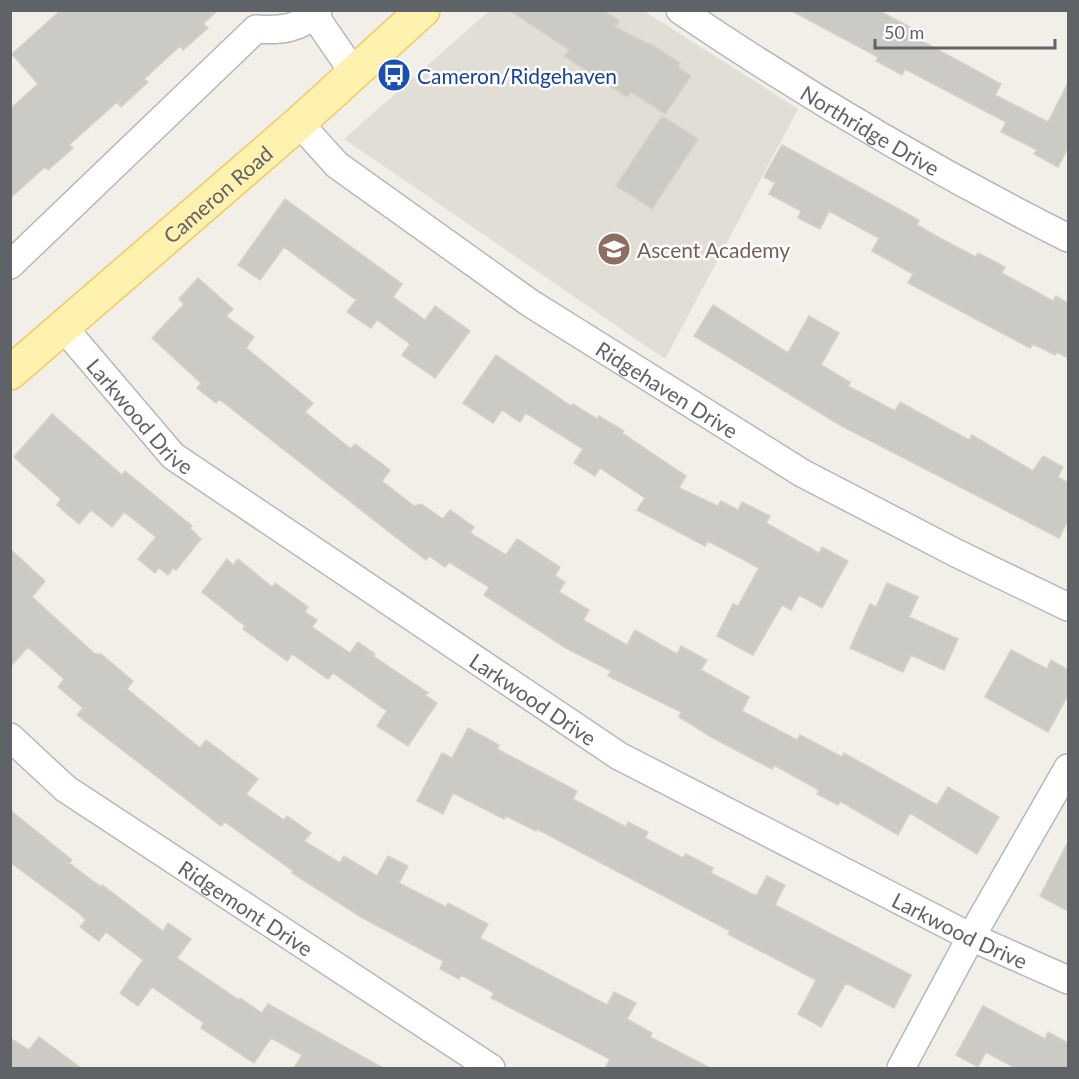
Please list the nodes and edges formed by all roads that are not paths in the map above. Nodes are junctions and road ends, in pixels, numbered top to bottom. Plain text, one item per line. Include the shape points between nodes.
1 (423, 10) edge
2 (680, 10) edge
3 (316, 13) edge
4 (354, 73) junction
5 (299, 123) junction
6 (1068, 238) edge
7 (10, 265) edge
8 (63, 327) junction
9 (10, 373) edge
10 (1068, 607) edge
11 (10, 738) edge
12 (1068, 768) edge
13 (971, 937) junction
14 (1068, 980) edge
15 (492, 1068) edge
16 (901, 1068) edge

1 - 4 main road, Cameron Road
2 - 6 street, Northridge Drive via 741,52 986,196
3 - 4 street
3 - 7 street via 292,28 256,29
4 - 5 main road, Cameron Road
5 - 8 main road, Cameron Road
5 - 10 street, Ridgehaven Drive via 338,165 530,303 802,473
8 - 9 main road, Cameron Road
8 - 13 street, Larkwood Drive via 174,456 609,750
11 - 15 street, Ridgemont Drive via 66,789
12 - 13 street
13 - 14 street, Larkwood Drive
13 - 16 street

